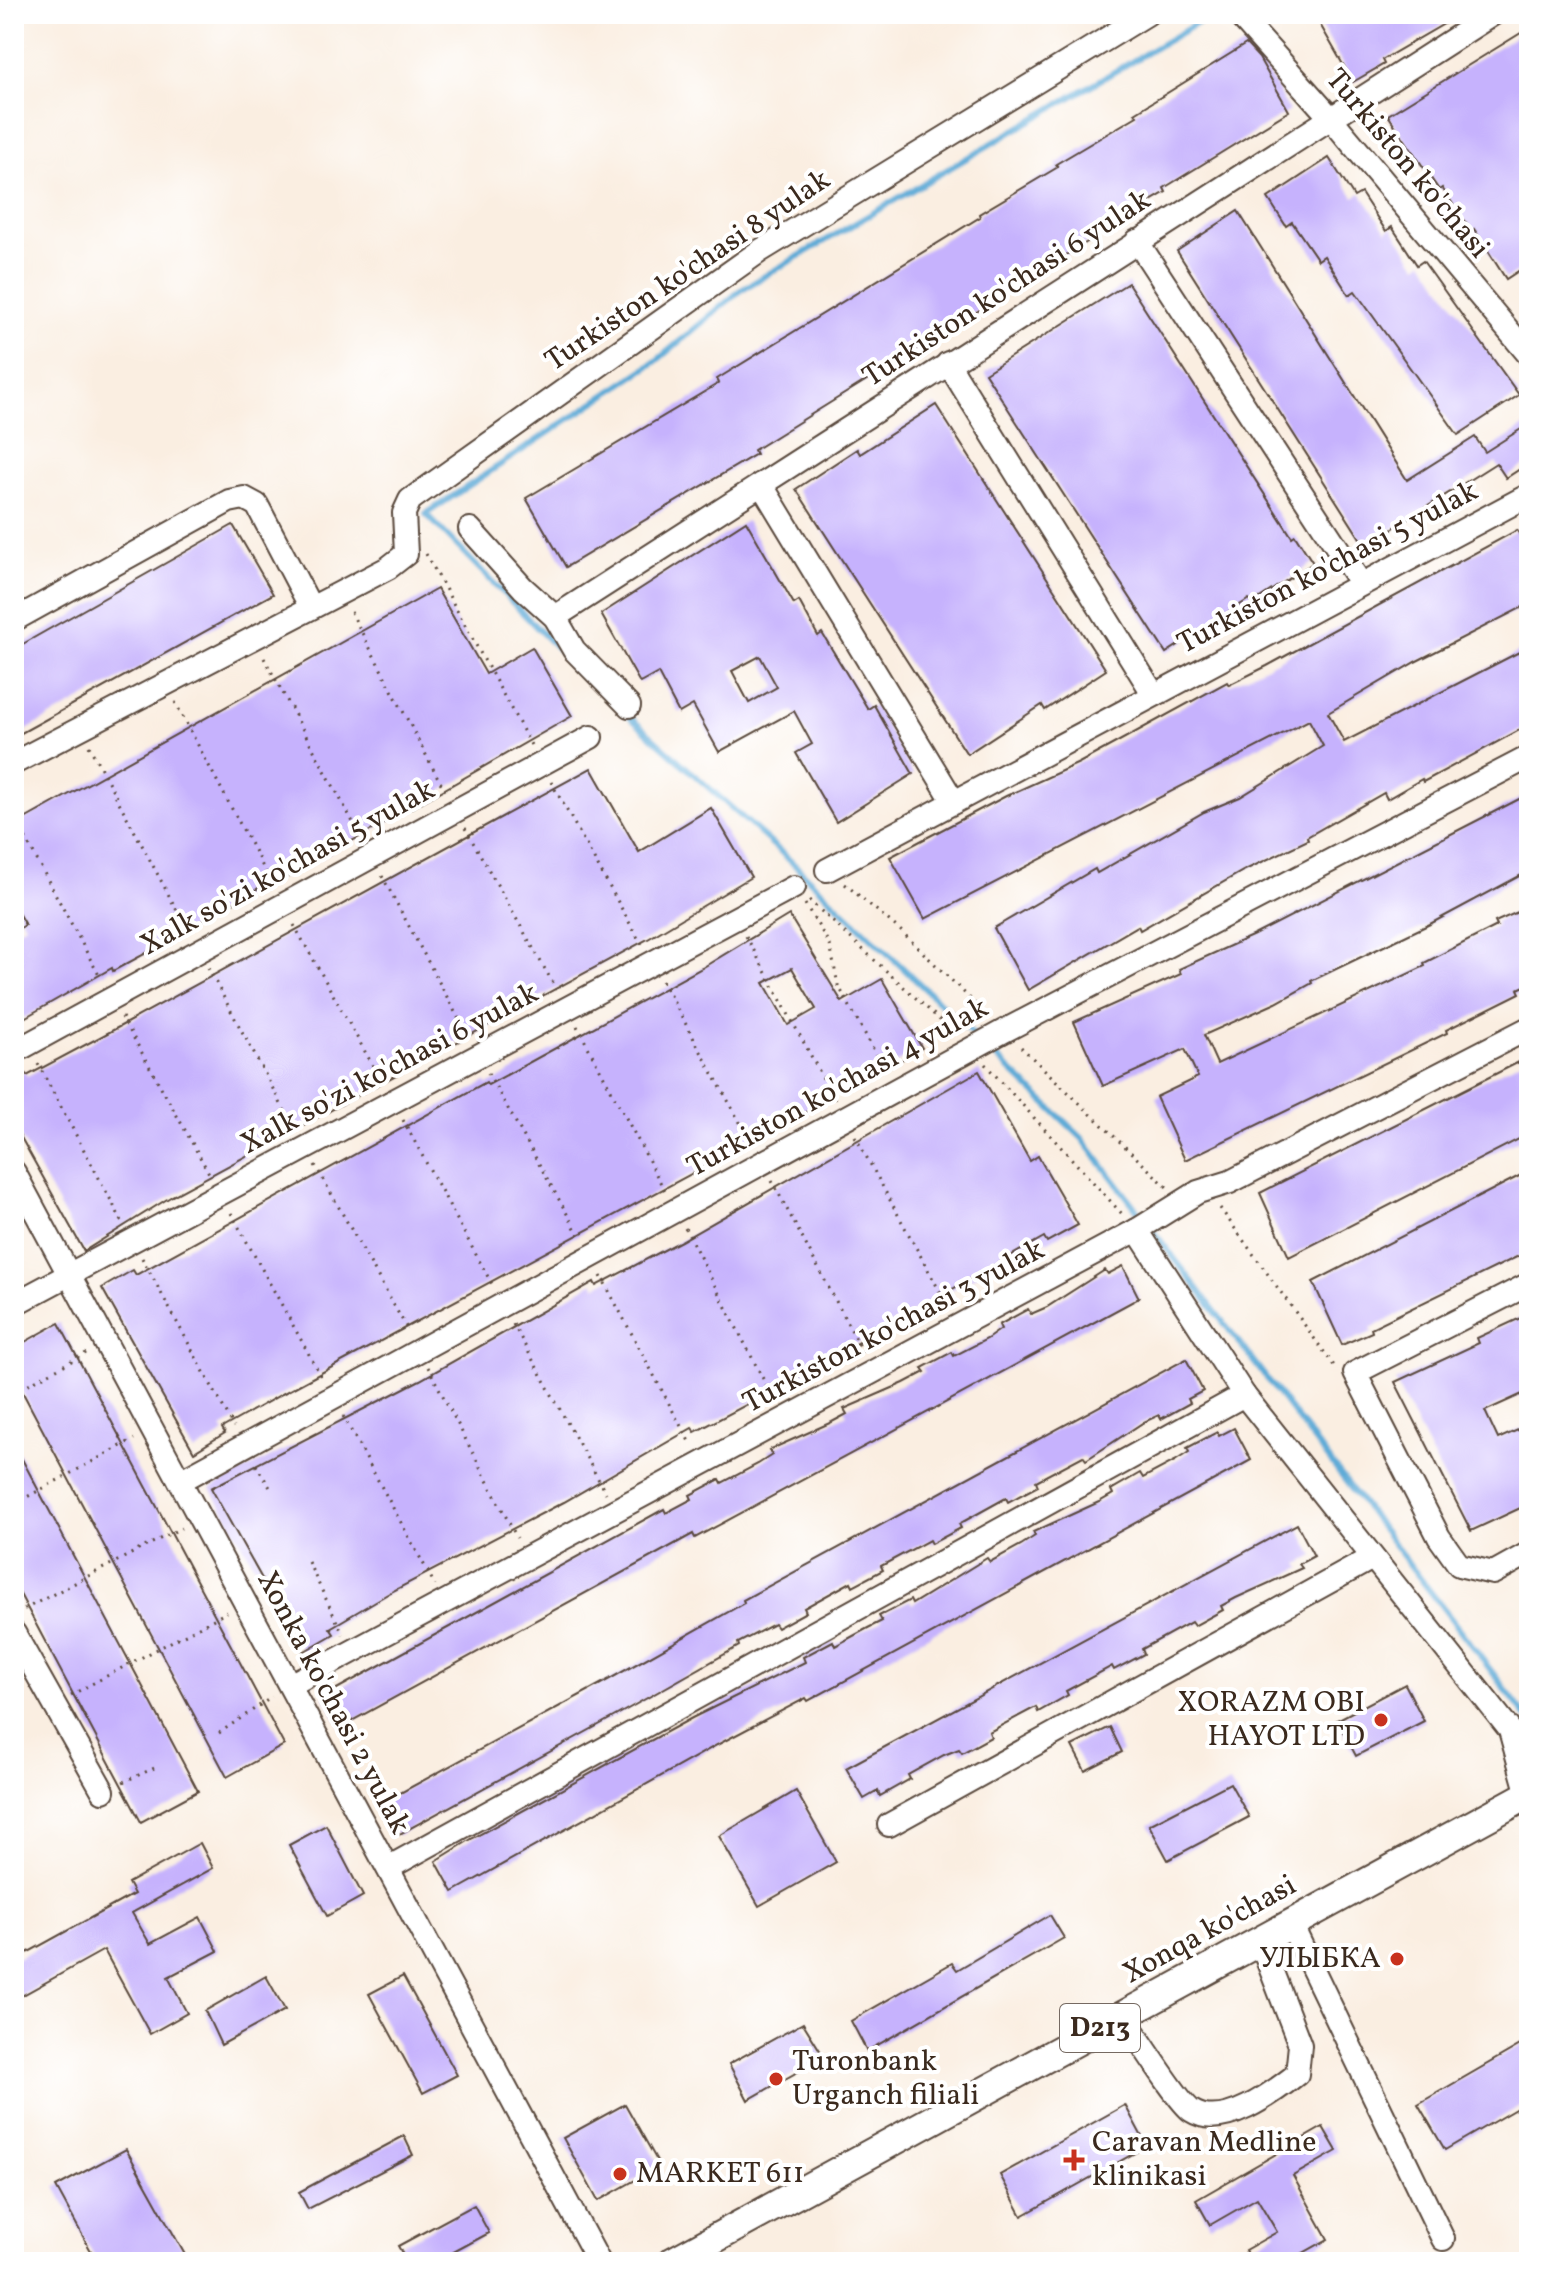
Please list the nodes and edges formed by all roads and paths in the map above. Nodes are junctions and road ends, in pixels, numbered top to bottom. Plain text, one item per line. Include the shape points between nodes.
1 (1147, 14) edge
2 (1238, 14) edge
3 (1493, 14) edge
4 (1329, 116) junction
5 (1137, 241) junction
6 (1529, 355) edge
7 (948, 363) junction
8 (761, 484) junction
9 (1529, 495) edge
10 (404, 513) junction
11 (470, 529) dead end
12 (1361, 584) junction
13 (310, 606) junction
14 (555, 617) junction
15 (14, 620) edge
16 (1154, 695) junction
17 (629, 706) dead end
18 (591, 737) dead end
19 (1529, 757) edge
20 (14, 763) edge
21 (542, 764) junction
22 (954, 802) junction
23 (827, 870) joint
24 (794, 887) joint
25 (652, 963) junction
26 (1529, 1028) edge
27 (1004, 1031) junction
28 (21, 1049) edge
29 (896, 1090) junction
30 (763, 1163) junction
31 (14, 1172) edge
32 (1198, 1192) junction
33 (1137, 1230) junction
34 (132, 1240) junction
35 (69, 1274) junction
36 (1529, 1284) edge
37 (14, 1304) edge
38 (106, 1343) junction
39 (873, 1372) junction
40 (1355, 1373) junction
41 (14, 1392) edge
42 (1244, 1395) junction
43 (152, 1429) junction
44 (244, 1446) junction
45 (180, 1481) junction
46 (271, 1489) dead end
47 (14, 1504) edge
48 (200, 1518) junction
49 (1529, 1553) edge
50 (1372, 1558) junction
51 (308, 1562) dead end
52 (246, 1603) junction
53 (14, 1615) edge
54 (14, 1633) edge
55 (352, 1652) junction
56 (290, 1685) junction
57 (54, 1704) junction
58 (219, 1733) dead end
59 (159, 1766) dead end
60 (103, 1791) joint
61 (1528, 1795) edge
62 (889, 1825) dead end
63 (388, 1868) junction
64 (1291, 1924) junction
65 (1260, 1941) junction
66 (1123, 2016) junction
67 (1443, 2239) dead end
68 (599, 2262) edge
69 (672, 2262) edge

1 - 10 street, Turkiston ko'chasi 8 yulak via 760,251 410,500
2 - 4 street, Turkiston ko'chasi
3 - 4 street, Turkiston ko'chasi 6 yulak
4 - 5 street, Turkiston ko'chasi 6 yulak
4 - 6 street, Turkiston ko'chasi
5 - 7 street, Turkiston ko'chasi 6 yulak
5 - 12 street
7 - 8 street, Turkiston ko'chasi 6 yulak
7 - 16 street
8 - 14 street, Turkiston ko'chasi 6 yulak
8 - 22 street
9 - 12 street, Turkiston ko'chasi 5 yulak
10 - 13 street via 406,554
10 - 21 path
11 - 14 street
12 - 16 street, Turkiston ko'chasi 5 yulak
13 - 15 street via 257,505 244,498 229,501
13 - 20 street
14 - 17 street via 574,650
16 - 22 street, Turkiston ko'chasi 5 yulak
18 - 21 street, Xalk so'zi ko'chasi 5 yulak
19 - 27 street, Turkiston ko'chasi 4 yulak
21 - 25 path
21 - 28 street, Xalk so'zi ko'chasi 5 yulak
22 - 23 street, Turkiston ko'chasi 5 yulak
23 - 27 path via 900,930
24 - 25 street, Xalk so'zi ko'chasi 6 yulak
24 - 29 path via 830,945 838,985
25 - 30 path
25 - 34 street, Xalk so'zi ko'chasi 6 yulak
26 - 32 street, Turkiston ko'chasi 3 yulak via 1230,1182
27 - 29 street, Turkiston ko'chasi 4 yulak
27 - 32 path via 1175,1194
28 - 34 path
29 - 30 street, Turkiston ko'chasi 4 yulak
30 - 39 path
30 - 44 street, Turkiston ko'chasi 4 yulak
31 - 35 street, Xonka ko'chasi 2 yulak
32 - 33 street, Turkiston ko'chasi 3 yulak
32 - 40 path via 1214,1201 1335,1367
33 - 39 street, Turkiston ko'chasi 3 yulak
33 - 42 street
34 - 35 street, Xalk so'zi ko'chasi 6 yulak
34 - 44 path
35 - 37 street, Xalk so'zi ko'chasi 6 yulak
35 - 38 street, Xonka ko'chasi 2 yulak
36 - 40 street
38 - 41 path
38 - 43 street, Xonka ko'chasi 2 yulak
39 - 55 street, Turkiston ko'chasi 3 yulak
40 - 49 street via 1439,1537 1459,1565 1493,1573
42 - 50 street
42 - 63 street
43 - 45 street, Xonka ko'chasi 2 yulak
43 - 47 path
44 - 45 street, Turkiston ko'chasi 4 yulak
44 - 46 path
45 - 48 street, Xonka ko'chasi 2 yulak
48 - 52 street, Xonka ko'chasi 2 yulak
48 - 53 path
50 - 61 street via 1510,1730
50 - 62 street
51 - 55 path
52 - 56 street, Xonka ko'chasi 2 yulak
52 - 57 path
54 - 57 street
55 - 56 street, Turkiston ko'chasi 3 yulak
56 - 58 path
56 - 63 street, Xonka ko'chasi 2 yulak
57 - 60 street
59 - 60 path
61 - 64 main road, Xonqa ko'chasi / D213
63 - 68 street, Xonka ko'chasi 2 yulak
64 - 65 main road, Xonqa ko'chasi / D213
64 - 67 street
65 - 66 main road, Xonqa ko'chasi / D213
65 - 66 street via 1300,2045 1297,2074 1262,2102 1211,2117 1191,2110
66 - 69 main road, Xonqa ko'chasi / D213

